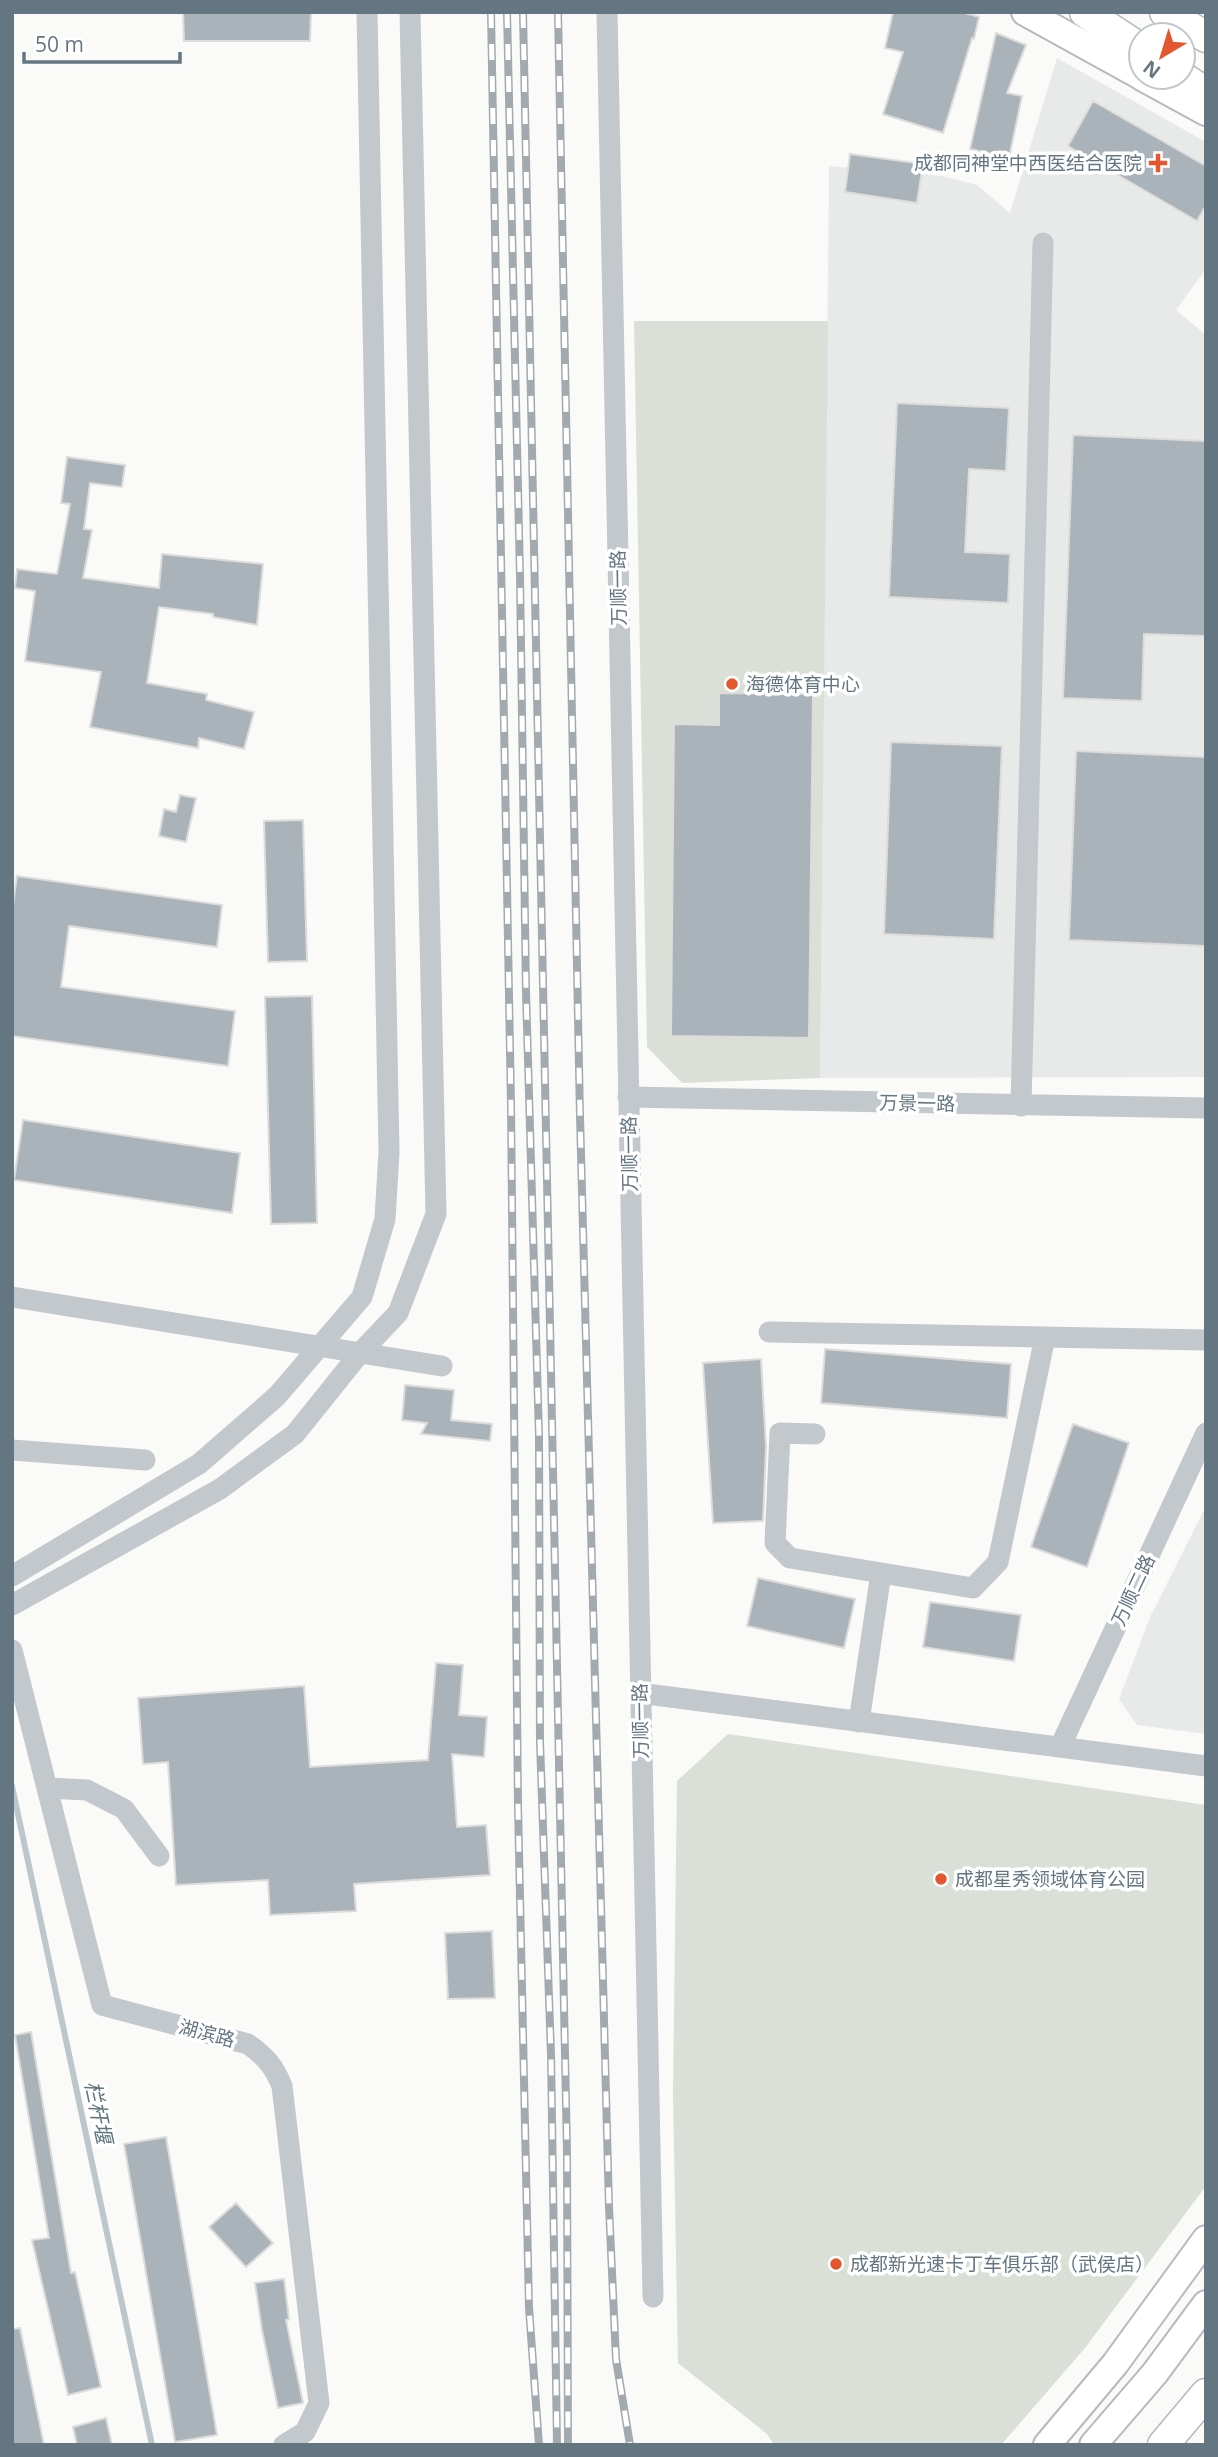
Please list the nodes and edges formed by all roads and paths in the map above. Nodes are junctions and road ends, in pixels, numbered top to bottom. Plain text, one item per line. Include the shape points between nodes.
1 (367, 12) edge
2 (410, 12) edge
3 (607, 12) edge
4 (1025, 12) edge
5 (1086, 12) edge
6 (1096, 12) edge
7 (1127, 29) edge
8 (1127, 40) edge
9 (1197, 45) edge
10 (1206, 68) edge
11 (1127, 69) edge
12 (1168, 91) edge
13 (1206, 112) edge
14 (1043, 243) dead end
15 (628, 1097) junction
16 (1021, 1105) junction
17 (1206, 1108) edge
18 (12, 1297) edge
19 (769, 1332) dead end
20 (1045, 1337) junction
21 (1206, 1340) edge
22 (319, 1347) junction
23 (360, 1353) junction
24 (442, 1366) dead end
25 (1206, 1433) edge
26 (815, 1434) dead end
27 (12, 1450) edge
28 (145, 1460) dead end
29 (881, 1573) junction
30 (12, 1576) edge
31 (12, 1605) edge
32 (12, 1650) edge
33 (639, 1693) junction
34 (859, 1721) junction
35 (1060, 1747) junction
36 (1206, 1766) edge
37 (47, 1788) junction
38 (159, 1856) dead end
39 (1206, 2239) edge
40 (653, 2297) dead end
41 (1206, 2304) edge
42 (1206, 2394) edge
43 (284, 2445) edge
44 (1047, 2445) edge
45 (1093, 2445) edge
46 (1163, 2445) edge

1 - 22 street via 389,1152 386,1219 362,1297
2 - 23 street via 436,1214 398,1313
3 - 15 street, 万顺一路
4 - 11 main road
5 - 8 highway
6 - 7 highway
9 - 10 highway
12 - 13 main road
14 - 16 street
15 - 16 street, 万景一路
15 - 33 street, 万顺一路
16 - 17 street, 万景一路
18 - 22 street
19 - 20 street
20 - 21 street
20 - 29 street via 998,1562 973,1588
22 - 23 street
22 - 30 street via 277,1396 199,1464
23 - 24 street
23 - 31 street via 295,1434 220,1489
25 - 35 street, 万顺二路
26 - 29 street via 780,1433 775,1543 790,1558
27 - 28 street
29 - 34 street
32 - 37 street, 湖滨路
33 - 34 street
33 - 40 street, 万顺一路
34 - 35 street
35 - 36 street
37 - 38 street via 87,1790 124,1809
37 - 43 street, 湖滨路 via 102,2005 248,2044 263,2054 282,2086 319,2403 305,2432
39 - 44 main road via 1115,2364
41 - 45 main road
42 - 46 highway

